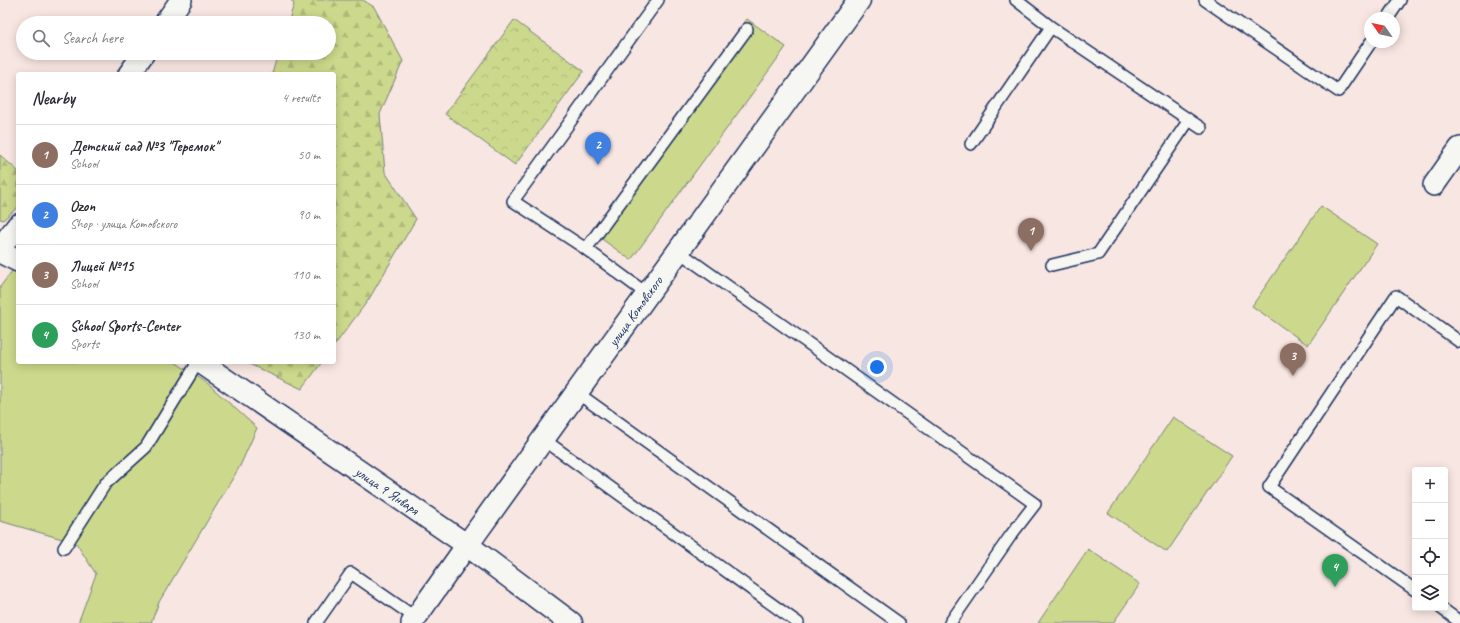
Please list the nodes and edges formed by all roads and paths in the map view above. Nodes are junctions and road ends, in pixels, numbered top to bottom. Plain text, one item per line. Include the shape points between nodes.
1 (181, 0) edge
2 (658, 0) edge
3 (859, 0) edge
4 (1016, 0) edge
5 (1205, 0) edge
6 (1400, 0) edge
7 (1392, 12) edge
8 (170, 16) edge
9 (1051, 27) junction
10 (748, 29) dead end
11 (1367, 48) edge
12 (139, 60) edge
13 (130, 72) edge
14 (1189, 120) junction
15 (1201, 128) dead end
16 (971, 144) dead end
17 (1460, 148) edge
18 (1434, 185) dead end
19 (16, 228) edge
20 (0, 248) edge
21 (586, 249) junction
22 (678, 251) junction
23 (0, 252) edge
24 (16, 260) edge
25 (1052, 265) dead end
26 (647, 294) junction
27 (1460, 342) edge
28 (198, 364) edge
29 (202, 364) edge
30 (576, 392) junction
31 (543, 439) junction
32 (467, 545) junction
33 (64, 548) dead end
34 (1412, 588) edge
35 (1444, 611) edge
36 (414, 620) edge
37 (1460, 622) edge
38 (316, 623) edge
39 (571, 623) edge
40 (798, 623) edge
41 (899, 623) edge
42 (950, 623) edge

1 - 8 street
2 - 21 lane via 513,201
3 - 22 street, улица Котовского
4 - 9 lane
5 - 11 lane via 1338,91
6 - 7 lane
9 - 14 lane
9 - 16 lane
10 - 21 lane
12 - 13 street
14 - 15 lane
14 - 25 lane via 1098,254
17 - 18 street
19 - 20 street
21 - 26 lane
22 - 26 street, улица Котовского
22 - 42 lane via 1035,504
23 - 24 street
26 - 30 street, улица Котовского
27 - 34 lane via 1396,296 1270,487
28 - 33 lane via 146,447 105,484
29 - 32 street, улица 9 Января
30 - 31 street, улица Котовского
30 - 41 lane
31 - 32 street, улица Котовского
31 - 40 lane
32 - 36 street, улица Котовского
32 - 39 street, улица 9 Января
35 - 37 lane
36 - 38 lane via 351,573

